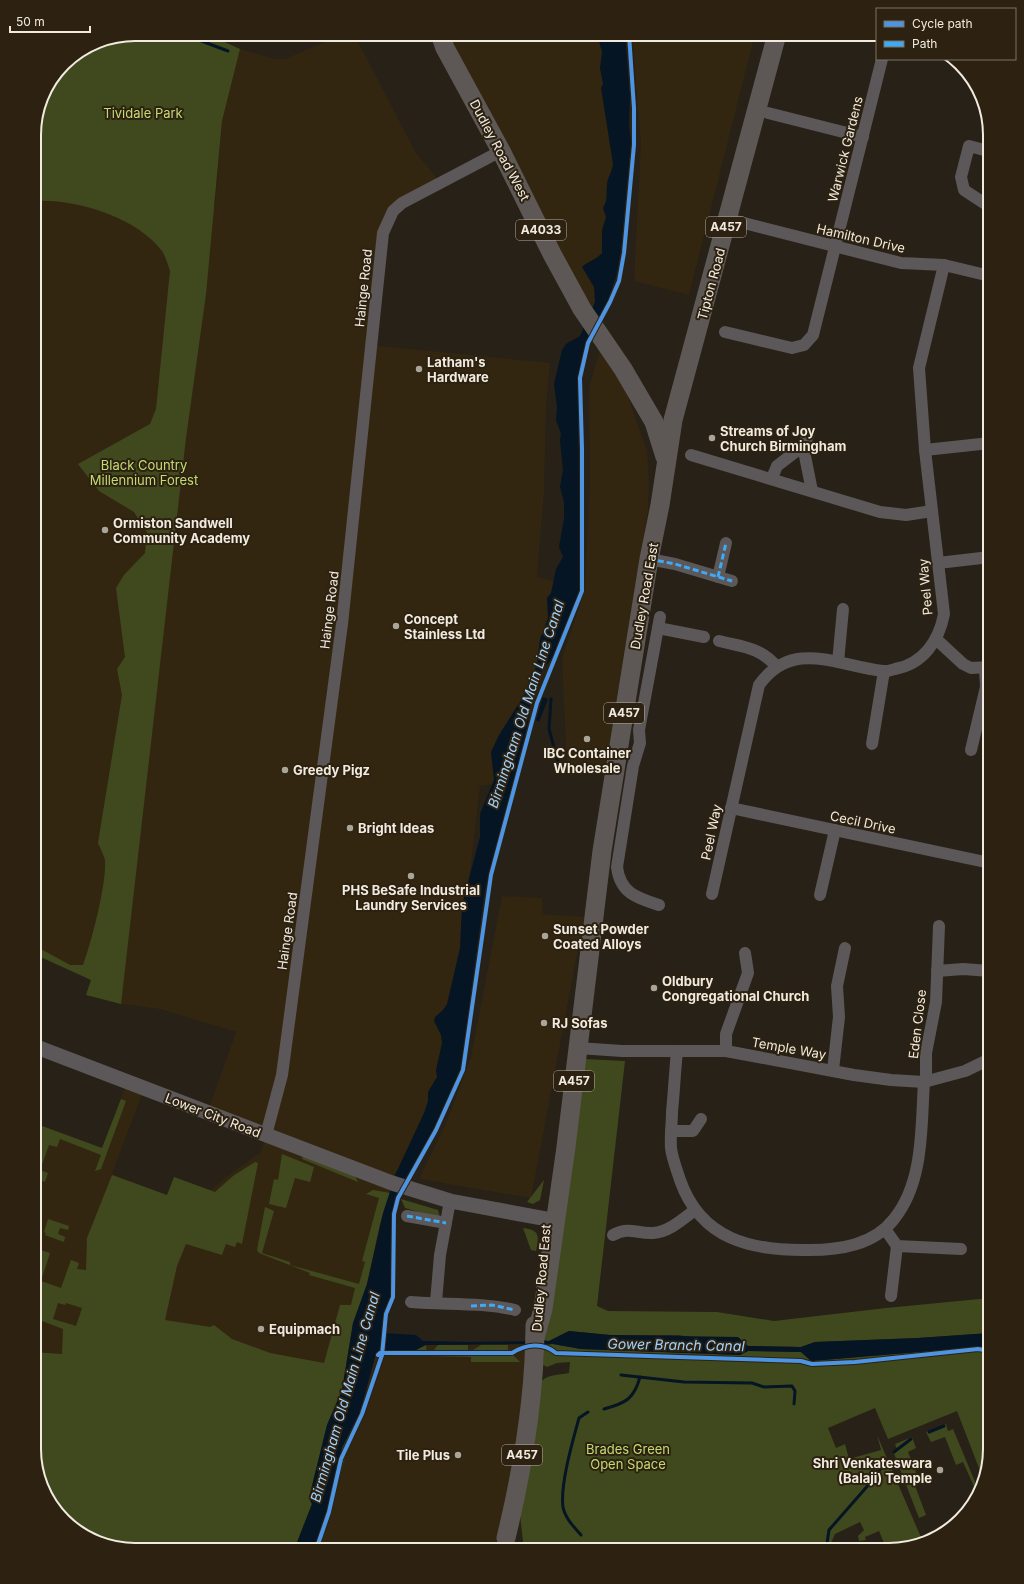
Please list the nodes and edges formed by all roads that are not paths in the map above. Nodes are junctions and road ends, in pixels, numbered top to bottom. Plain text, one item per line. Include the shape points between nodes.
1 (442, 41) edge
2 (775, 41) edge
3 (882, 60) edge
4 (768, 113) dead end
5 (863, 137) junction
6 (983, 150) edge
7 (502, 151) junction
8 (983, 202) edge
9 (728, 220) junction
10 (834, 247) junction
11 (944, 265) junction
12 (983, 274) edge
13 (725, 332) dead end
14 (631, 384) junction
15 (674, 420) junction
16 (654, 422) junction
17 (809, 434) dead end
18 (983, 444) edge
19 (803, 446) junction
20 (925, 450) junction
21 (691, 455) dead end
22 (666, 465) junction
23 (772, 478) junction
24 (812, 491) junction
25 (660, 505) junction
26 (932, 511) junction
27 (726, 543) dead end
28 (983, 558) edge
29 (649, 559) junction
30 (938, 563) junction
31 (718, 577) junction
32 (732, 581) dead end
33 (843, 609) dead end
34 (704, 638) dead end
35 (936, 639) junction
36 (719, 642) dead end
37 (838, 662) junction
38 (777, 667) junction
39 (983, 667) edge
40 (884, 672) junction
41 (983, 700) edge
42 (631, 728) junction
43 (872, 744) dead end
44 (971, 750) dead end
45 (731, 808) junction
46 (835, 830) junction
47 (610, 853) junction
48 (983, 862) edge
49 (712, 894) dead end
50 (820, 895) dead end
51 (659, 905) dead end
52 (939, 926) dead end
53 (845, 948) dead end
54 (745, 953) dead end
55 (983, 970) edge
56 (937, 971) junction
57 (575, 1043) junction
58 (41, 1049) edge
59 (677, 1051) junction
60 (726, 1052) junction
61 (983, 1062) edge
62 (833, 1070) junction
63 (925, 1082) junction
64 (701, 1119) dead end
65 (671, 1131) junction
66 (266, 1135) junction
67 (450, 1201) junction
68 (695, 1210) junction
69 (407, 1216) dead end
70 (446, 1223) junction
71 (551, 1223) junction
72 (885, 1229) junction
73 (613, 1235) dead end
74 (897, 1246) junction
75 (961, 1249) dead end
76 (891, 1296) dead end
77 (411, 1302) dead end
78 (436, 1302) junction
79 (515, 1310) dead end
80 (505, 1543) edge

1 - 7 main road, Dudley Road West / A4033
2 - 9 main road, Tipton Road / A457
3 - 5 street, Warwick Gardens
4 - 5 street
5 - 10 street, Warwick Gardens
6 - 8 street via 969,146 961,177 964,190
7 - 14 main road, Dudley Road West / A4033 via 582,309
7 - 66 street, Hainge Road via 402,203 393,211 383,233 342,624 282,1075
9 - 10 street, Hamilton Drive
9 - 15 main road, Tipton Road / A457
10 - 11 street, Hamilton Drive via 901,263
10 - 13 street, Warwick Gardens via 813,335 804,345 792,348
11 - 12 street, Hamilton Drive
11 - 20 street, Peel Way via 919,368
14 - 16 main road, A4033
14 - 25 main road, A4033 via 653,448
15 - 16 main road via 668,424 658,425
15 - 22 main road, Tipton Road / A457
16 - 22 main road, A4033
17 - 19 street
18 - 20 street
19 - 23 street via 777,466
19 - 24 street
20 - 26 street, Peel Way
21 - 23 street
22 - 25 main road, Dudley Road East / A457
23 - 24 street
24 - 26 street via 893,515
25 - 29 main road, Dudley Road East / A457
26 - 30 street, Peel Way
27 - 31 street
28 - 30 street
29 - 31 street
29 - 42 main road, Dudley Road East / A457
30 - 35 street, Peel Way via 944,614
31 - 32 street
33 - 37 street
34 - 42 street, Dudley Road East via 659,622
35 - 39 street via 963,664 971,668
35 - 40 street, Peel Way via 922,656 910,664
36 - 38 street via 757,650
37 - 38 street, Peel Way via 801,658
37 - 40 street, Peel Way
38 - 45 street, Peel Way via 766,675 759,685
40 - 43 street
41 - 44 street
42 - 47 main road, Dudley Road East / A457
45 - 46 street, Cecil Drive
45 - 49 street, Peel Way
46 - 48 street, Cecil Drive
46 - 50 street
47 - 51 street, Dudley Road East via 618,877 630,894
47 - 57 main road, Dudley Road East / A457 via 593,920
52 - 56 street, Eden Close
53 - 62 street via 837,986 839,1017
54 - 60 street via 748,973 726,1034
55 - 56 street
56 - 63 street, Eden Close via 936,1002 926,1053
57 - 59 street, Temple Way
57 - 71 main road, Dudley Road East / A457 via 570,1080 565,1084
57 - 71 main road, Dudley Road East / A457 via 562,1173 557,1176
58 - 66 street, Lower City Road
59 - 60 street, Temple Way
59 - 65 street
60 - 62 street, Temple Way
61 - 63 street, Temple Way via 965,1071
62 - 63 street, Temple Way via 891,1080
63 - 72 street, Eden Close via 913,1181 899,1212
64 - 65 street via 693,1131
65 - 68 street via 671,1148 676,1168
66 - 67 street, Lower City Road via 398,1185
67 - 70 street
67 - 71 street, Lower City Road
68 - 72 street via 711,1227 733,1240 788,1250 827,1250 848,1246 871,1238
68 - 73 street via 673,1226 661,1231 653,1233 623,1230
69 - 70 street
70 - 78 street
71 - 80 main road, Dudley Road East / A457 via 535,1308 534,1347 525,1378 508,1497
72 - 74 street
74 - 75 street
74 - 76 street
77 - 78 street
78 - 79 street via 471,1306 492,1305

